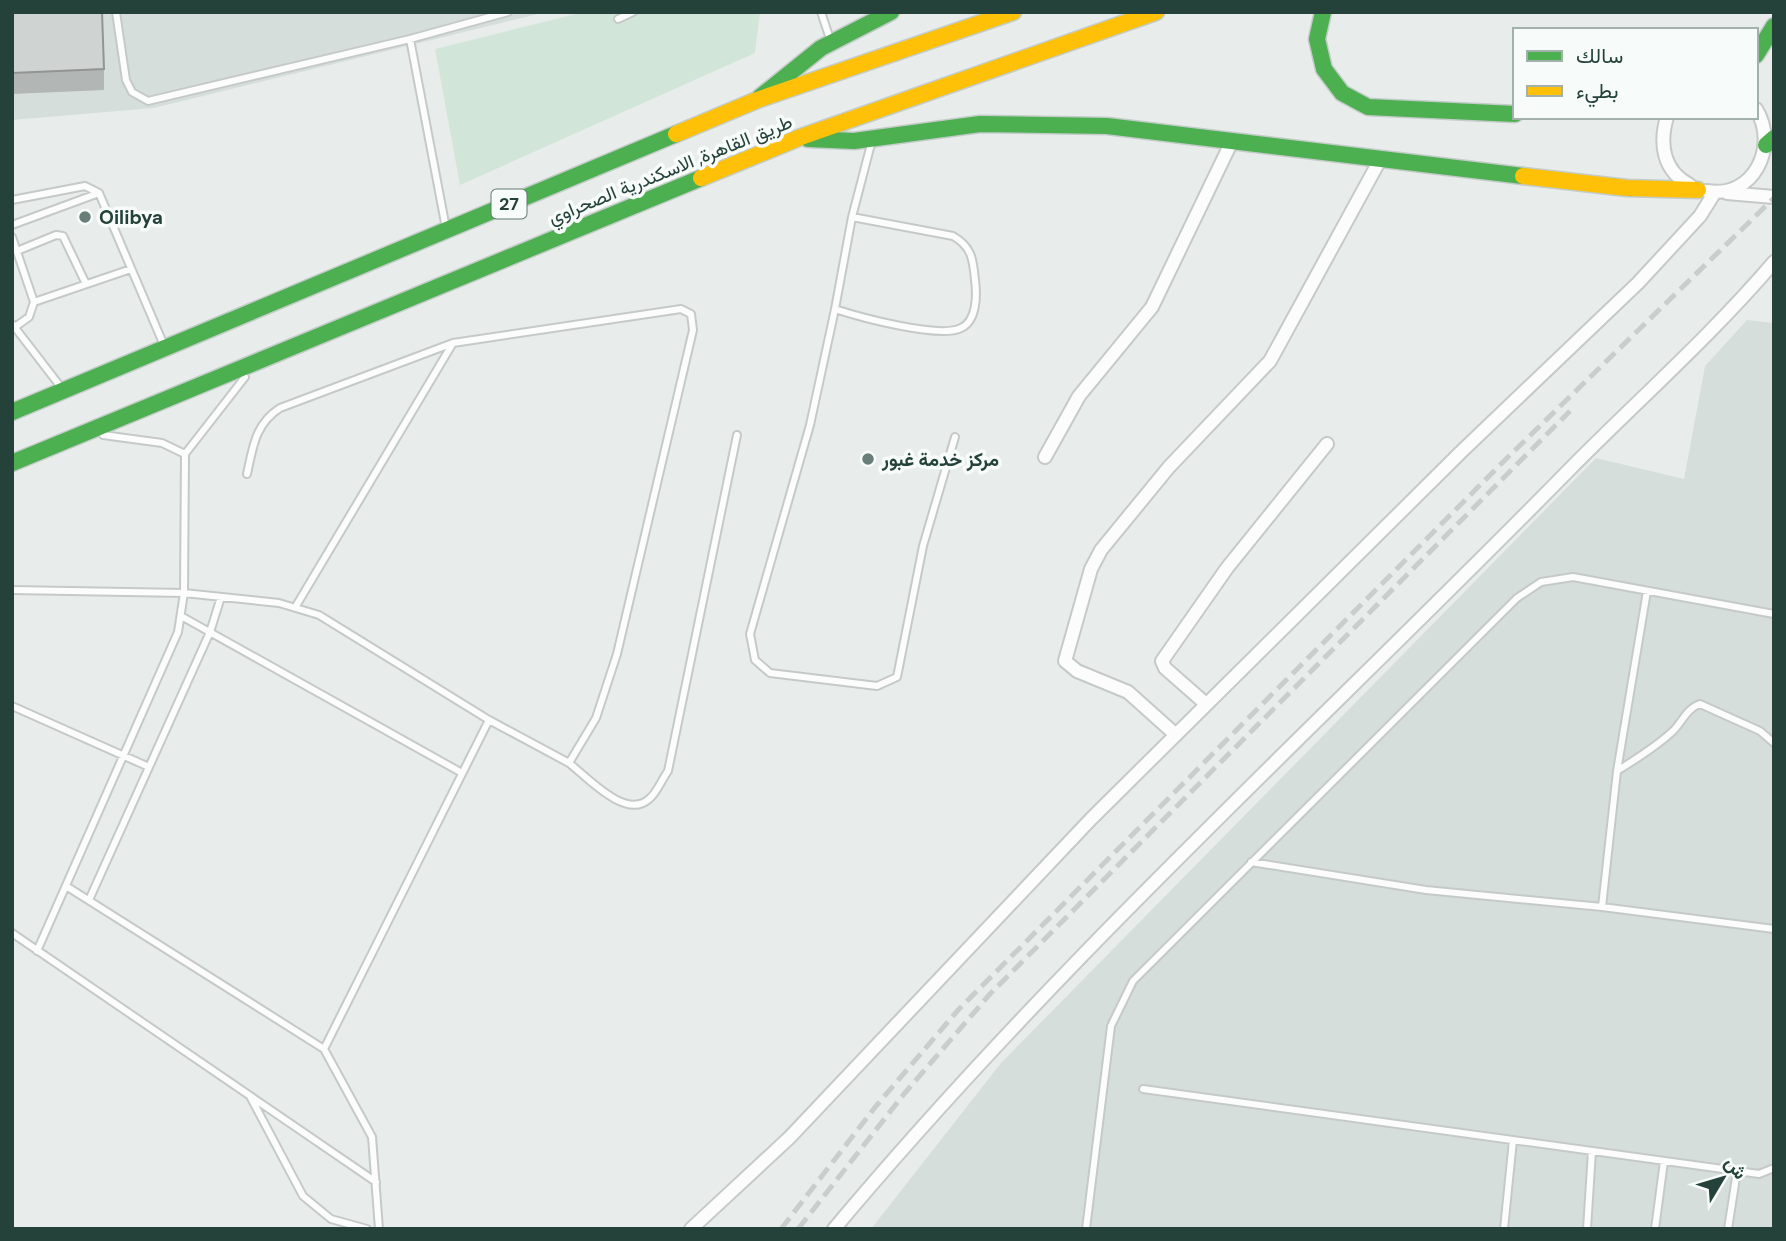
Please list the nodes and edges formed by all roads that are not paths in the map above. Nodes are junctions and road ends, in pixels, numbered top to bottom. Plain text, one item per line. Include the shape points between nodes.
1 (116, 12) edge
2 (508, 12) edge
3 (633, 12) edge
4 (821, 12) edge
5 (891, 12) edge
6 (1013, 12) edge
7 (1156, 12) edge
8 (1323, 12) edge
9 (618, 19) dead end
10 (1774, 26) edge
11 (410, 39) junction
12 (831, 41) junction
13 (1758, 52) edge
14 (757, 100) junction
15 (1758, 113) edge
16 (1513, 114) edge
17 (1667, 119) edge
18 (801, 137) junction
19 (873, 139) junction
20 (1233, 141) junction
21 (1770, 146) edge
22 (1381, 158) junction
23 (1698, 190) junction
24 (1717, 192) junction
25 (99, 193) junction
26 (1774, 197) edge
27 (12, 200) edge
28 (852, 217) junction
29 (12, 225) edge
30 (447, 230) junction
31 (12, 237) edge
32 (17, 251) junction
33 (1774, 262) edge
34 (131, 269) junction
35 (86, 284) junction
36 (34, 302) junction
37 (835, 309) junction
38 (13, 326) edge
39 (453, 343) junction
40 (165, 348) junction
41 (257, 362) junction
42 (63, 390) junction
43 (12, 412) edge
44 (84, 433) junction
45 (737, 435) dead end
46 (954, 437) dead end
47 (1327, 444) dead end
48 (185, 454) junction
49 (1045, 457) dead end
50 (12, 463) edge
51 (247, 474) dead end
52 (12, 590) edge
53 (1647, 591) junction
54 (184, 593) junction
55 (221, 597) junction
56 (296, 606) junction
57 (1774, 614) edge
58 (181, 616) junction
59 (210, 632) junction
60 (1206, 704) junction
61 (12, 706) edge
62 (489, 720) junction
63 (1176, 735) junction
64 (1774, 743) edge
65 (125, 755) junction
66 (569, 763) junction
67 (149, 767) junction
68 (1617, 771) junction
69 (463, 774) junction
70 (1251, 862) junction
71 (66, 886) junction
72 (89, 900) junction
73 (1602, 907) junction
74 (1774, 929) edge
75 (12, 933) edge
76 (37, 951) junction
77 (324, 1049) junction
78 (1143, 1089) dead end
79 (250, 1096) junction
80 (1513, 1140) junction
81 (1592, 1151) junction
82 (1664, 1161) junction
83 (1774, 1168) edge
84 (1737, 1171) junction
85 (376, 1182) junction
86 (367, 1229) edge
87 (379, 1229) edge
88 (691, 1229) edge
89 (834, 1229) edge
90 (1086, 1229) edge
91 (1504, 1229) edge
92 (1587, 1229) edge
93 (1655, 1229) edge
94 (1728, 1229) edge

1 - 11 lane via 126,80 132,92 148,101
2 - 11 lane
3 - 9 lane
4 - 12 lane
5 - 12 highway
6 - 14 highway, طريق القاهرة, الاسكندرية الصحراوي / 27
7 - 18 highway, طريق القاهرة, الاسكندرية الصحراوي
8 - 16 highway via 1317,39 1324,69 1342,93 1368,107
10 - 13 highway
11 - 30 lane
12 - 14 highway via 787,69
14 - 30 highway, طريق القاهرة, الاسكندرية الصحراوي / 27
15 - 21 street
17 - 23 street via 1662,143 1670,168
18 - 19 highway
18 - 41 highway, طريق القاهرة, الاسكندرية الصحراوي
19 - 20 highway via 980,124 1045,123
19 - 28 lane
20 - 22 highway
20 - 49 street via 1152,307 1079,396
21 - 24 street via 1745,183
22 - 23 highway via 1627,188
22 - 63 street via 1270,361 1160,477 1112,533 1091,569 1065,661 1077,671 1128,692
23 - 24 street
24 - 26 street
24 - 60 street via 1638,283
25 - 27 lane via 85,186
25 - 29 lane
25 - 34 lane
28 - 37 lane
28 - 37 lane via 953,236 966,243 973,255 976,290 972,317 962,328 943,332
30 - 40 highway, طريق القاهرة, الاسكندرية الصحراوي / 27
31 - 32 lane
32 - 35 lane via 63,236
32 - 36 lane
33 - 89 street via 1103,937 1002,1041
34 - 35 lane
34 - 40 lane
35 - 36 lane
36 - 38 lane via 29,317
37 - 46 lane via 810,425 750,634 755,660 770,673 877,686 897,677 923,545
38 - 42 lane
39 - 51 lane via 280,408 266,417 256,435
39 - 56 lane
39 - 66 lane via 681,309 691,314 693,330 617,654 596,718
40 - 42 highway, طريق القاهرة, الاسكندرية الصحراوي / 27
41 - 44 highway, طريق القاهرة, الاسكندرية الصحراوي
41 - 48 lane
42 - 43 highway, طريق القاهرة, الاسكندرية الصحراوي / 27
44 - 48 lane via 162,443
44 - 50 highway, طريق القاهرة, الاسكندرية الصحراوي
45 - 66 lane via 667,771 651,798 638,806 625,805
47 - 60 street via 1227,568 1162,661 1164,668
48 - 54 lane
52 - 54 lane
53 - 57 lane
53 - 68 lane
53 - 70 lane via 1573,577 1541,582 1517,598
54 - 55 lane
54 - 58 lane
55 - 56 lane
55 - 59 lane
56 - 62 lane via 319,615
58 - 59 lane
58 - 65 lane via 170,654
59 - 67 lane
59 - 69 lane
60 - 63 street
61 - 65 lane
62 - 66 lane
62 - 69 lane
63 - 88 street via 1090,819 789,1138
64 - 68 lane via 1760,730 1700,704 1644,755
65 - 67 lane
65 - 71 lane
67 - 72 lane
68 - 73 lane
69 - 77 lane
70 - 73 lane via 1426,890
70 - 90 lane via 1124,995 1111,1026
71 - 72 lane
71 - 76 lane
72 - 77 lane
73 - 74 lane
75 - 76 lane
76 - 79 lane
77 - 85 lane via 372,1138
78 - 80 lane
79 - 85 lane
79 - 86 lane via 303,1196 331,1219
80 - 81 lane
80 - 91 lane
81 - 82 lane
81 - 92 lane
82 - 84 lane
82 - 93 lane
83 - 84 lane via 1759,1174
84 - 94 lane
85 - 87 lane

